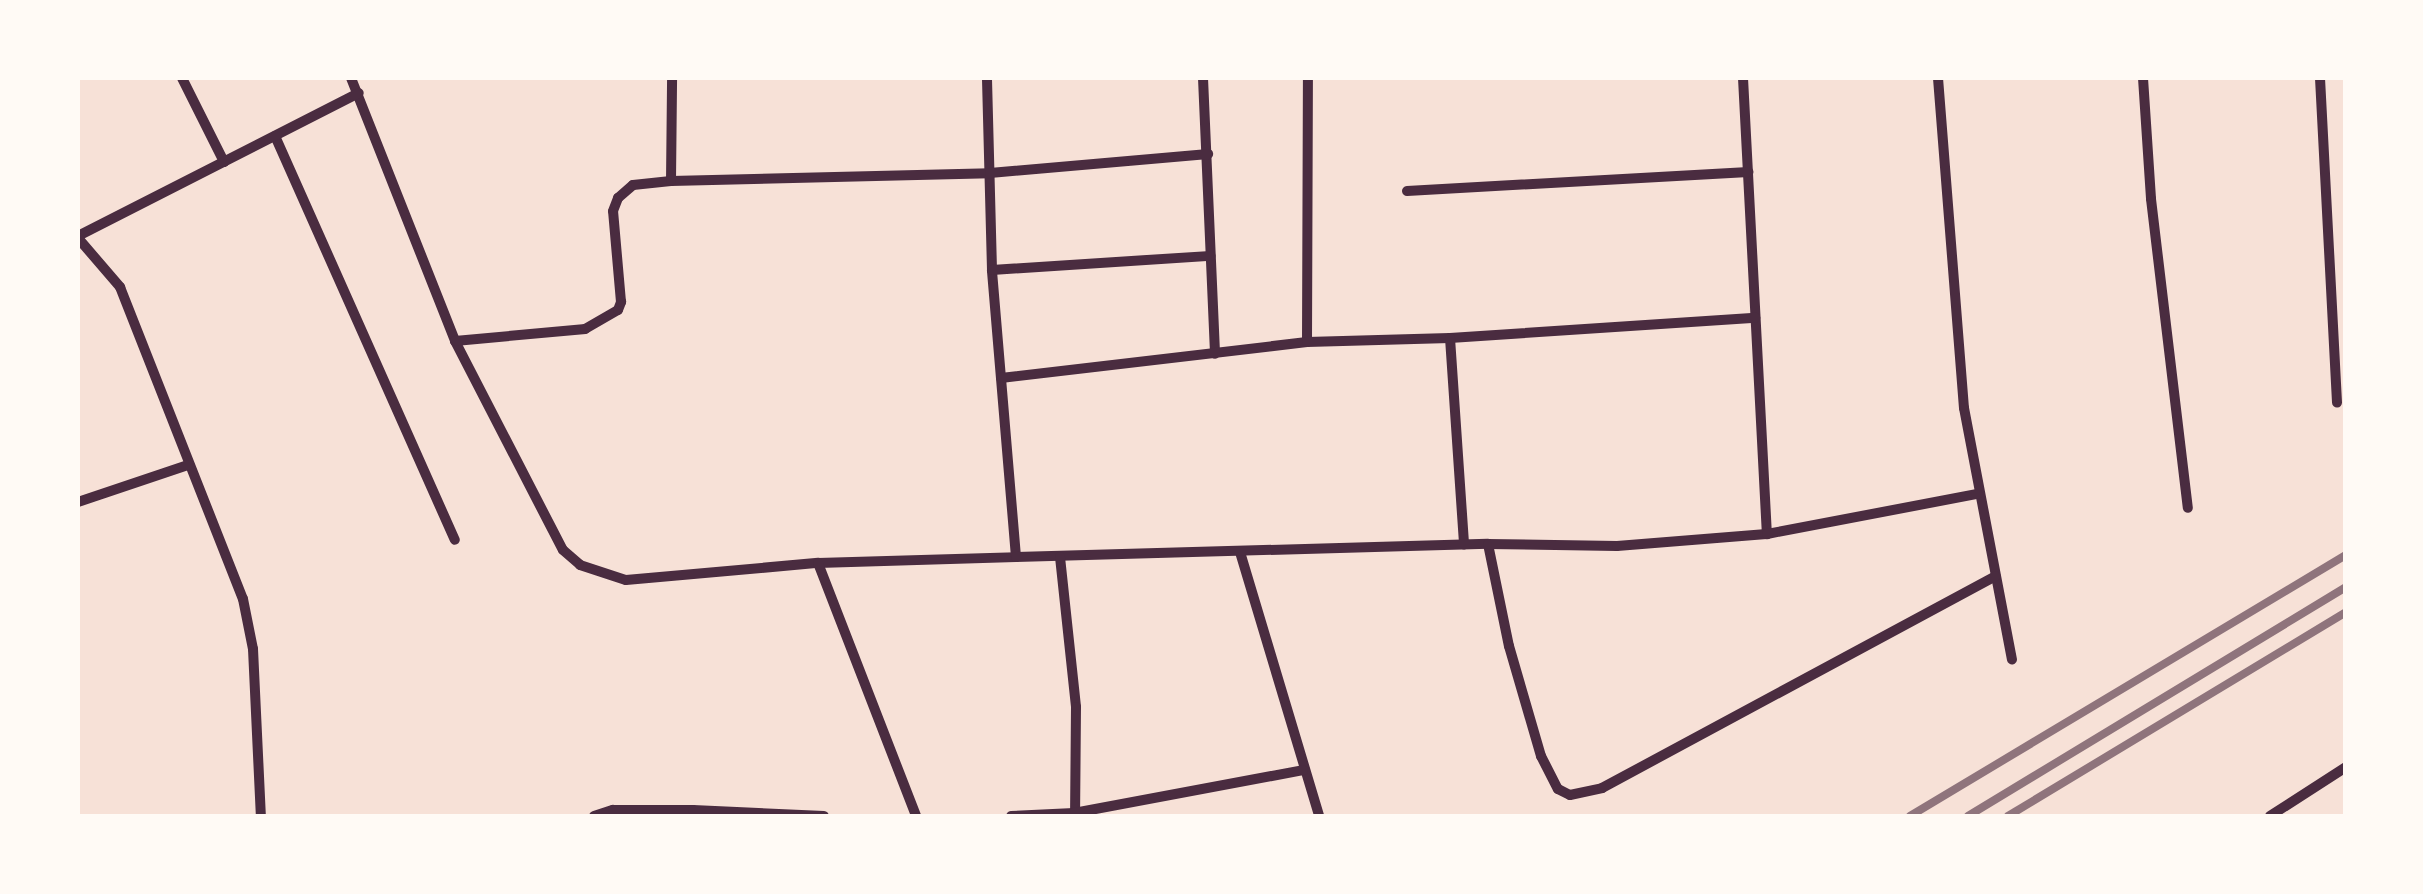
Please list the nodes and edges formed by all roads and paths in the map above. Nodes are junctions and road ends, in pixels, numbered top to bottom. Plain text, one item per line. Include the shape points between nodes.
1 (182, 78) edge
2 (351, 78) edge
3 (672, 78) edge
4 (987, 78) edge
5 (1203, 78) edge
6 (1308, 78) edge
7 (1742, 78) edge
8 (1938, 78) edge
9 (2144, 78) edge
10 (2320, 78) edge
11 (359, 93) junction
12 (275, 136) junction
13 (1208, 154) junction
14 (224, 162) junction
15 (1748, 172) junction
16 (990, 173) junction
17 (671, 181) junction
18 (1407, 191) dead end
19 (78, 237) edge
20 (1211, 256) junction
21 (992, 270) junction
22 (1755, 318) junction
23 (1450, 338) junction
24 (456, 340) junction
25 (1306, 342) junction
26 (1214, 354) junction
27 (1002, 378) junction
28 (2337, 403) dead end
29 (188, 464) junction
30 (1978, 494) junction
31 (78, 502) edge
32 (2188, 508) dead end
33 (1767, 534) junction
34 (455, 540) dead end
35 (1488, 544) junction
36 (1464, 545) junction
37 (1240, 552) junction
38 (1016, 557) junction
39 (1060, 557) junction
40 (818, 563) junction
41 (1994, 576) junction
42 (2012, 659) dead end
43 (2346, 767) edge
44 (1303, 770) junction
45 (1074, 815) edge
46 (262, 816) edge
47 (594, 816) edge
48 (824, 816) edge
49 (916, 816) edge
50 (1011, 816) edge
51 (1319, 816) edge
52 (2270, 816) edge

1 - 14 street
2 - 11 street
3 - 17 street
4 - 16 street
5 - 13 street
6 - 25 street
7 - 15 street
8 - 30 street via 1964,408
9 - 32 street via 2150,200
10 - 28 street
11 - 12 street
11 - 24 street
12 - 14 street
12 - 34 street
13 - 16 street
13 - 20 street
14 - 19 street
15 - 18 street
15 - 22 street
16 - 17 street
16 - 21 street
17 - 24 street via 633,185 618,198 622,302 612,317 586,330
19 - 29 street via 120,287
20 - 21 street
20 - 26 street
21 - 27 street
22 - 23 street
22 - 33 street
23 - 25 street
23 - 36 street
24 - 40 street via 563,550 580,565 626,580
25 - 26 street
26 - 27 street
27 - 38 street
29 - 31 street
29 - 46 street via 243,599 253,649
30 - 33 street
30 - 41 street
33 - 35 street via 1618,546
35 - 36 street
35 - 41 street via 1541,756 1558,789 1570,796 1602,788
36 - 37 street
37 - 39 street
37 - 44 street
38 - 39 street
38 - 40 street
39 - 45 street via 1076,707
40 - 49 street
41 - 42 street
43 - 52 street
44 - 45 street
44 - 51 street
45 - 50 street
47 - 48 street via 693,810

